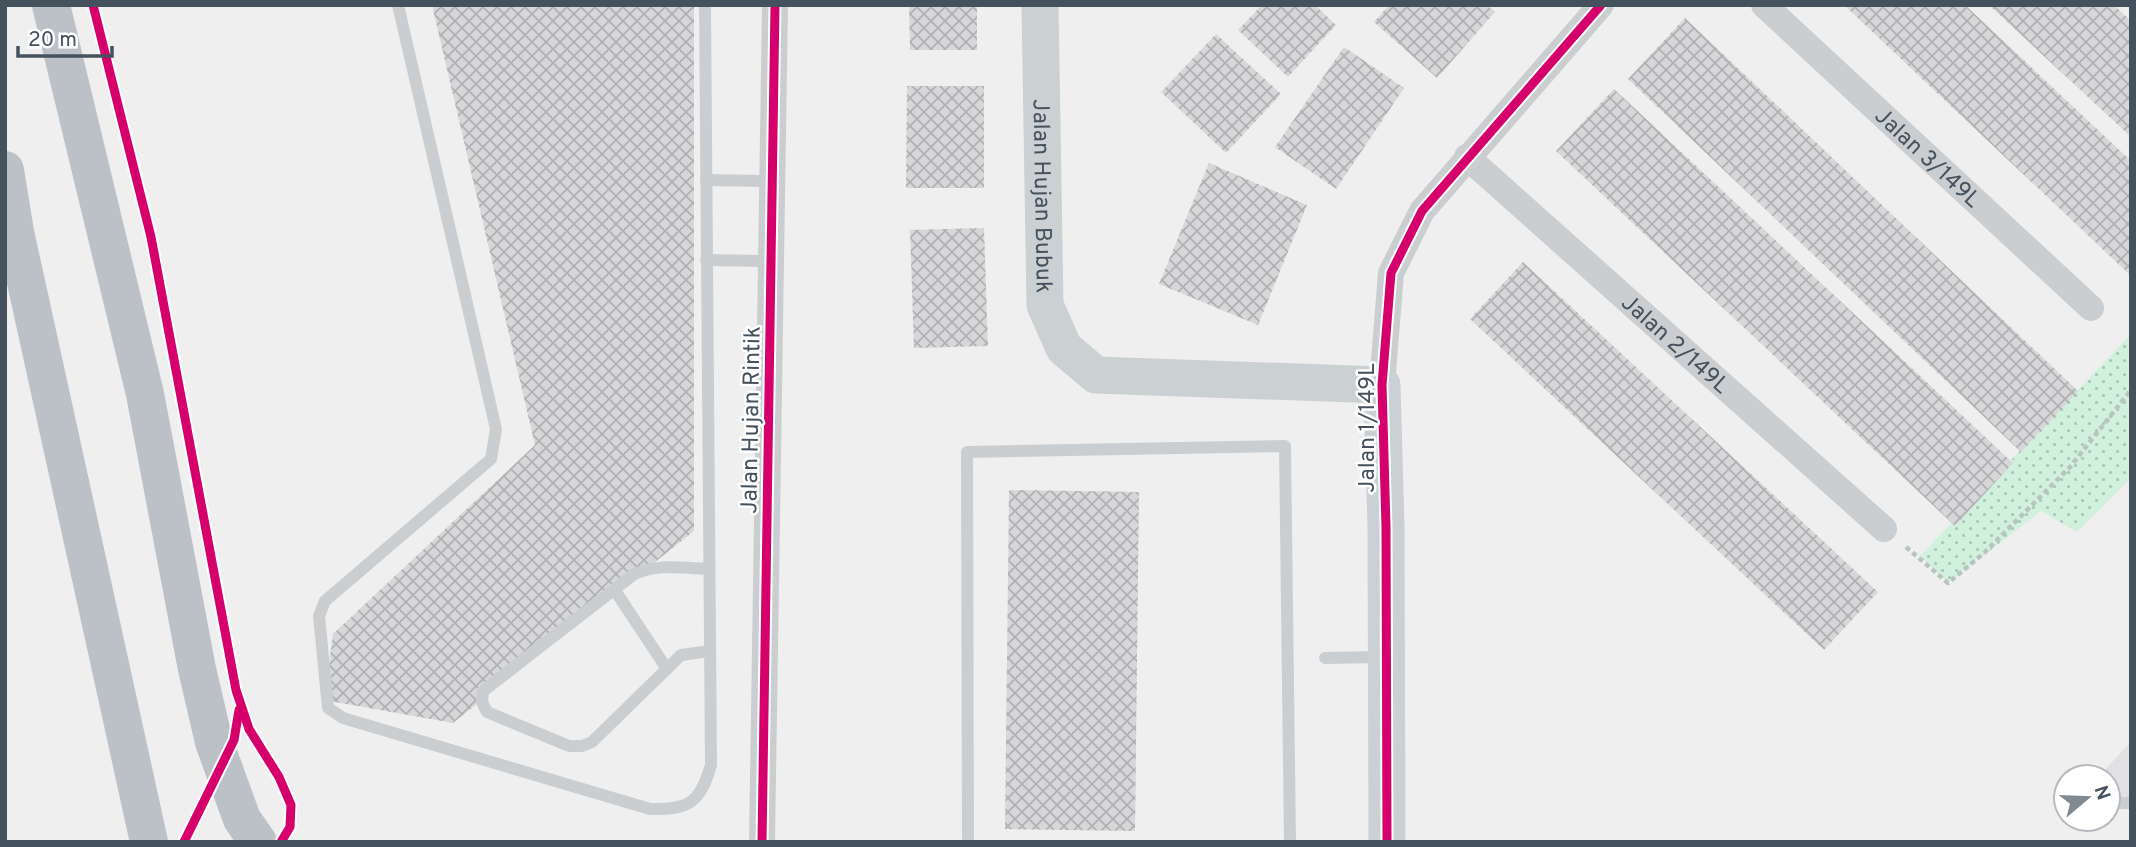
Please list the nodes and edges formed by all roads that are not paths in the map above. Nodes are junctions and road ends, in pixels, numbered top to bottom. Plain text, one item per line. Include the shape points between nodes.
1 (51, 5) edge
2 (398, 5) edge
3 (705, 5) edge
4 (775, 5) edge
5 (1040, 5) edge
6 (1601, 5) edge
7 (1764, 5) edge
8 (1467, 157) junction
9 (5, 170) edge
10 (706, 180) junction
11 (772, 181) junction
12 (706, 260) junction
13 (771, 261) junction
14 (2091, 308) dead end
15 (1382, 385) junction
16 (1884, 529) road end
17 (709, 569) junction
18 (614, 589) junction
19 (710, 650) junction
20 (1386, 657) junction
21 (1325, 658) dead end
22 (667, 669) junction
23 (763, 840) edge
24 (149, 842) edge
25 (258, 842) edge
26 (968, 842) edge
27 (1290, 842) edge
28 (1387, 842) edge

1 - 25 highway via 145,394 219,755 242,819
2 - 19 lane via 496,429 491,458 325,601 319,616 328,708 343,718 650,809 679,808 705,787 711,765
3 - 10 lane
4 - 11 street, Jalan Hujan Rintik
5 - 15 street, Jalan Hujan Bubuk via 1045,305 1065,348 1096,375
6 - 8 street, Jalan 1/149L
7 - 14 street, Jalan 3/149L
8 - 15 street, Jalan 1/149L via 1422,211 1391,273
8 - 16 street, Jalan 2/149L
9 - 24 highway
10 - 11 lane
10 - 12 lane
11 - 13 street, Jalan Hujan Rintik
12 - 13 lane
12 - 17 lane
13 - 23 street, Jalan Hujan Rintik
15 - 20 street, Jalan 1/149L
17 - 18 lane via 644,569
17 - 19 lane
18 - 22 lane
18 - 22 lane via 483,691 487,712 569,746 582,747
19 - 22 lane via 681,655
20 - 21 lane
20 - 28 street, Jalan 1/149L
26 - 27 lane via 967,452 1285,446

